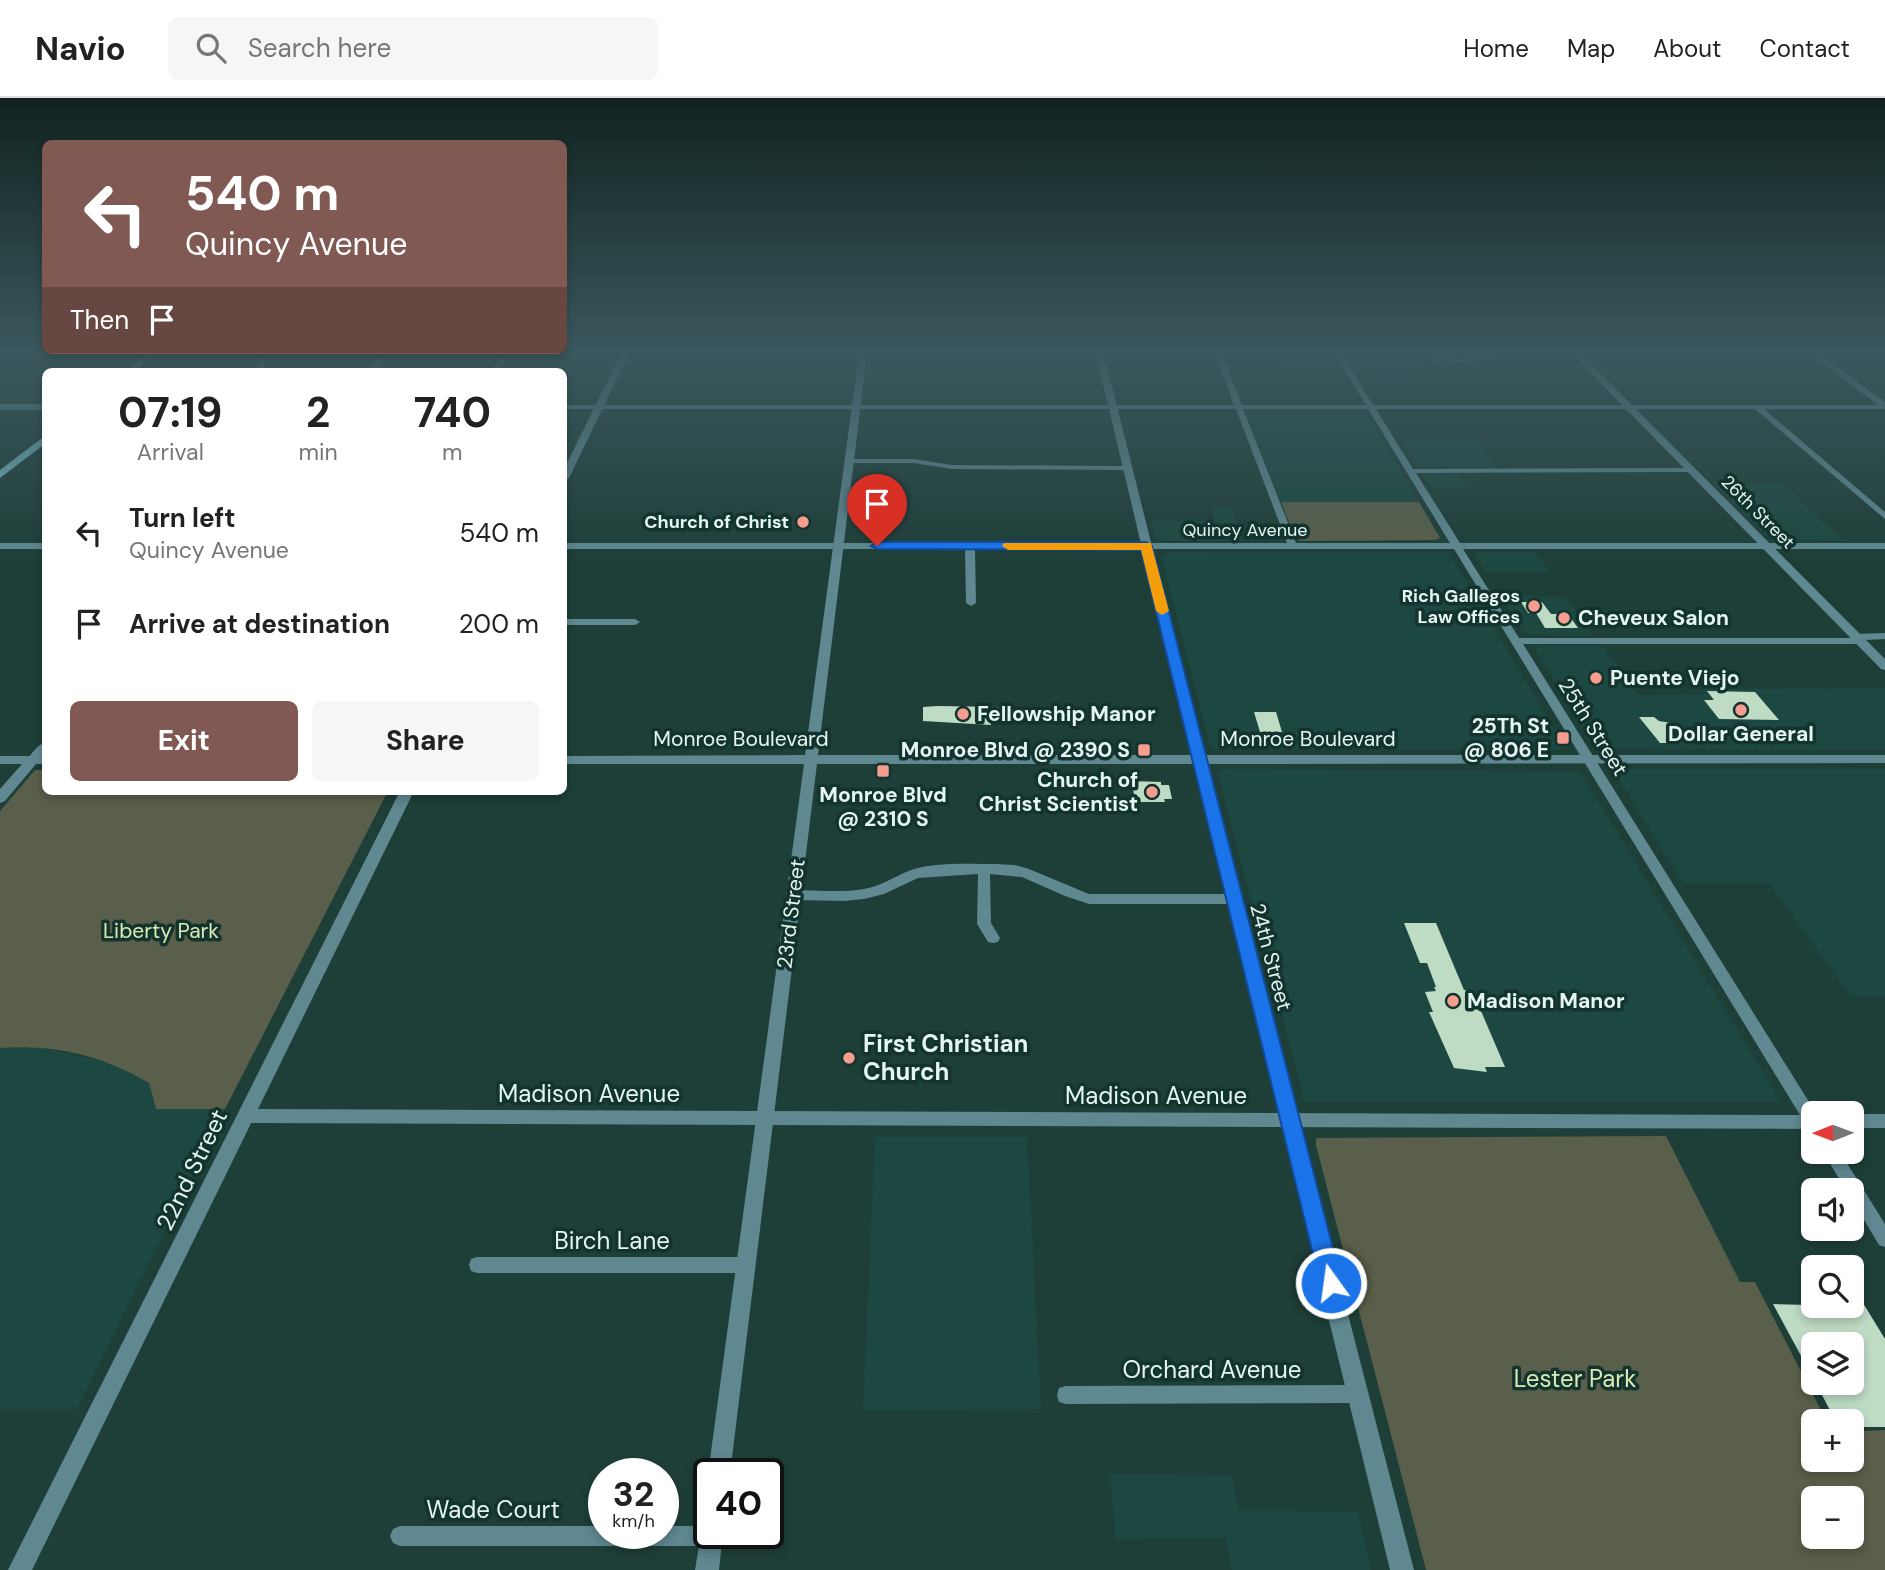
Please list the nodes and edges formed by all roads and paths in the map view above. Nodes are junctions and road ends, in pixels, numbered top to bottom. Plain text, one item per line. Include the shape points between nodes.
1 (590, 423) edge
2 (853, 423) edge
3 (1117, 423) edge
4 (1244, 423) edge
5 (1380, 423) edge
6 (1644, 423) edge
7 (1775, 423) edge
8 (42, 441) edge
9 (849, 461) junction
10 (1128, 468) junction
11 (1691, 470) junction
12 (1410, 471) junction
13 (567, 472) edge
14 (0, 474) edge
15 (1885, 516) edge
16 (0, 546) edge
17 (42, 546) edge
18 (567, 546) edge
19 (838, 546) junction
20 (970, 546) junction
21 (1146, 546) junction
22 (1293, 546) junction
23 (1456, 546) junction
24 (1767, 547) junction
25 (1885, 547) edge
26 (971, 603) dead end
27 (567, 622) edge
28 (635, 622) dead end
29 (1885, 636) edge
30 (1858, 638) junction
31 (1515, 641) junction
32 (1885, 666) edge
33 (1885, 759) edge
34 (0, 760) edge
35 (39, 760) edge
36 (567, 760) edge
37 (1198, 760) junction
38 (1590, 760) junction
39 (811, 761) junction
40 (405, 795) edge
41 (0, 798) edge
42 (984, 871) junction
43 (793, 895) junction
44 (1233, 899) junction
45 (993, 938) dead end
46 (1801, 1103) edge
47 (246, 1116) junction
48 (765, 1116) junction
49 (1290, 1120) junction
50 (1864, 1121) edge
51 (1885, 1121) edge
52 (1801, 1122) edge
53 (1838, 1164) edge
54 (1885, 1239) edge
55 (477, 1265) dead end
56 (746, 1265) junction
57 (1358, 1394) junction
58 (1066, 1395) dead end
59 (721, 1458) edge
60 (693, 1535) edge
61 (400, 1536) dead end
62 (710, 1549) edge
63 (20, 1570) edge
64 (707, 1570) edge
65 (1402, 1570) edge

1 - 13 street
2 - 9 street, 23rd Street
3 - 10 street, 24th Street
4 - 22 street
5 - 12 street, 25th Street
6 - 11 street, 26th Street
7 - 15 street
8 - 14 main road
9 - 10 street
9 - 19 street, 23rd Street
10 - 21 street, 24th Street
11 - 12 street
11 - 24 street, 26th Street
12 - 23 street, 25th Street
16 - 17 street
18 - 19 street, Quincy Avenue
19 - 20 street, Quincy Avenue
19 - 39 street, 23rd Street
20 - 21 street, Quincy Avenue
20 - 26 street
21 - 22 street, Quincy Avenue
21 - 37 street, 24th Street
22 - 23 street, Quincy Avenue
23 - 24 street, Quincy Avenue
23 - 31 street, 25th Street
24 - 25 street, Quincy Avenue
24 - 30 street, 26th Street
27 - 28 street
29 - 30 street
30 - 31 street
30 - 32 street, 26th Street
31 - 38 street, 25th Street
33 - 38 street, Monroe Boulevard
34 - 35 street
35 - 41 street
36 - 39 street, Monroe Boulevard
37 - 38 street, Monroe Boulevard
37 - 39 street, Monroe Boulevard
37 - 44 street, 24th Street
38 - 46 street, 25th Street
39 - 43 street, 23rd Street
40 - 47 street, 22nd Street
42 - 43 street via 915,873 860,895
42 - 44 street via 1022,873 1089,900
42 - 45 street via 984,925
43 - 48 street, 23rd Street
44 - 49 street, 24th Street
47 - 48 street, Madison Avenue
47 - 63 street, 22nd Street
48 - 49 street, Madison Avenue
48 - 56 street, 23rd Street
49 - 52 street, Madison Avenue
49 - 57 street, 24th Street
50 - 51 street
53 - 54 street
55 - 56 street, Birch Lane
56 - 59 street, 23rd Street
57 - 58 street, Orchard Avenue
57 - 65 street, 24th Street
60 - 61 street, Wade Court
62 - 64 street

